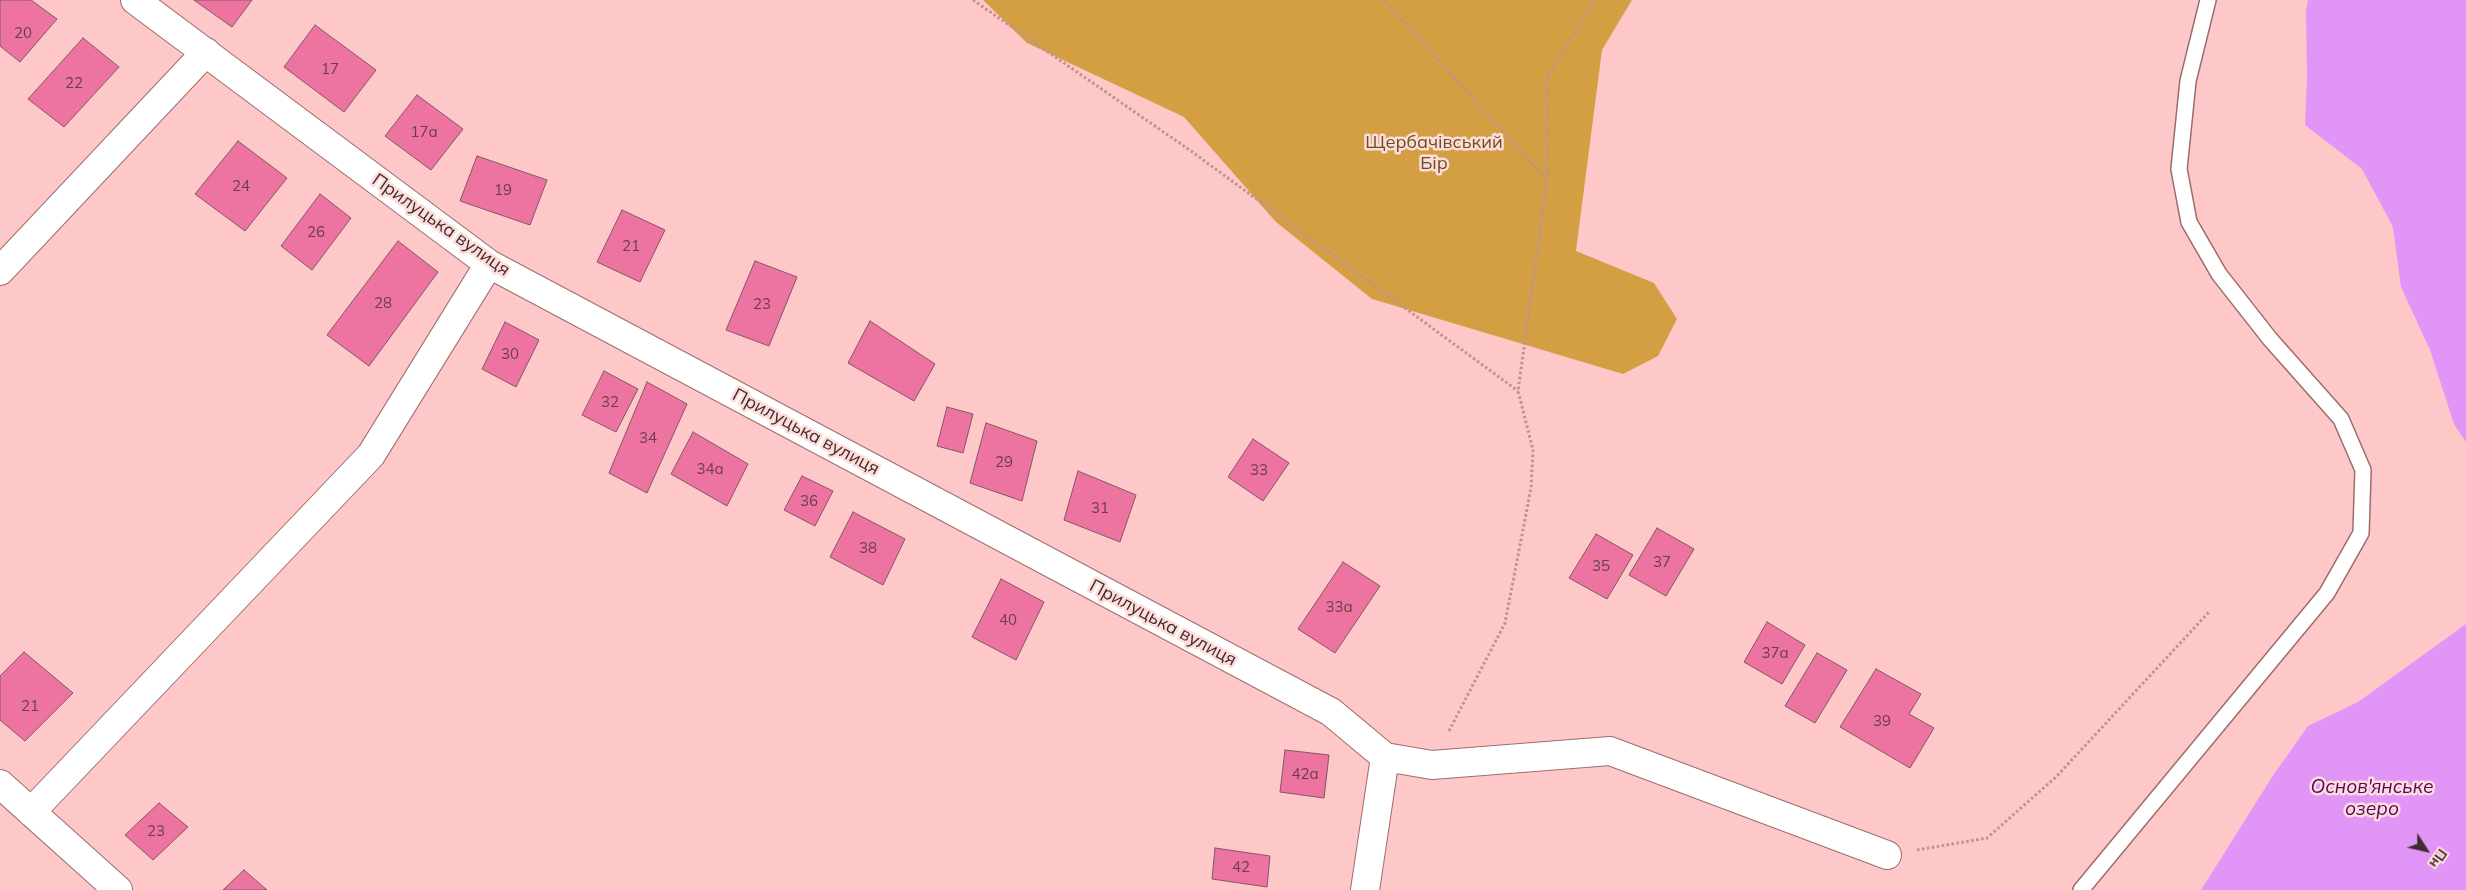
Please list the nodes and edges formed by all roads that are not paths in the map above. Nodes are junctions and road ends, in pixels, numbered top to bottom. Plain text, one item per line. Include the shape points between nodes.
1 (135, 0) edge
2 (2208, 0) edge
3 (206, 52) junction
4 (489, 264) junction
5 (0, 271) edge
6 (1385, 757) junction
7 (0, 784) edge
8 (31, 812) junction
9 (1887, 855) road end
10 (118, 890) edge
11 (1365, 890) edge
12 (2081, 890) edge

1 - 3 street, Прилуцька вулиця
2 - 12 lane via 2188,81 2180,169 2189,222 2219,274 2270,339 2341,419 2363,470 2361,533 2327,593
3 - 4 street, Прилуцька вулиця
3 - 5 street
4 - 6 street, Прилуцька вулиця via 1331,712
4 - 8 street via 371,455
6 - 9 street via 1432,765 1610,751
6 - 11 street
7 - 8 street
8 - 10 street

